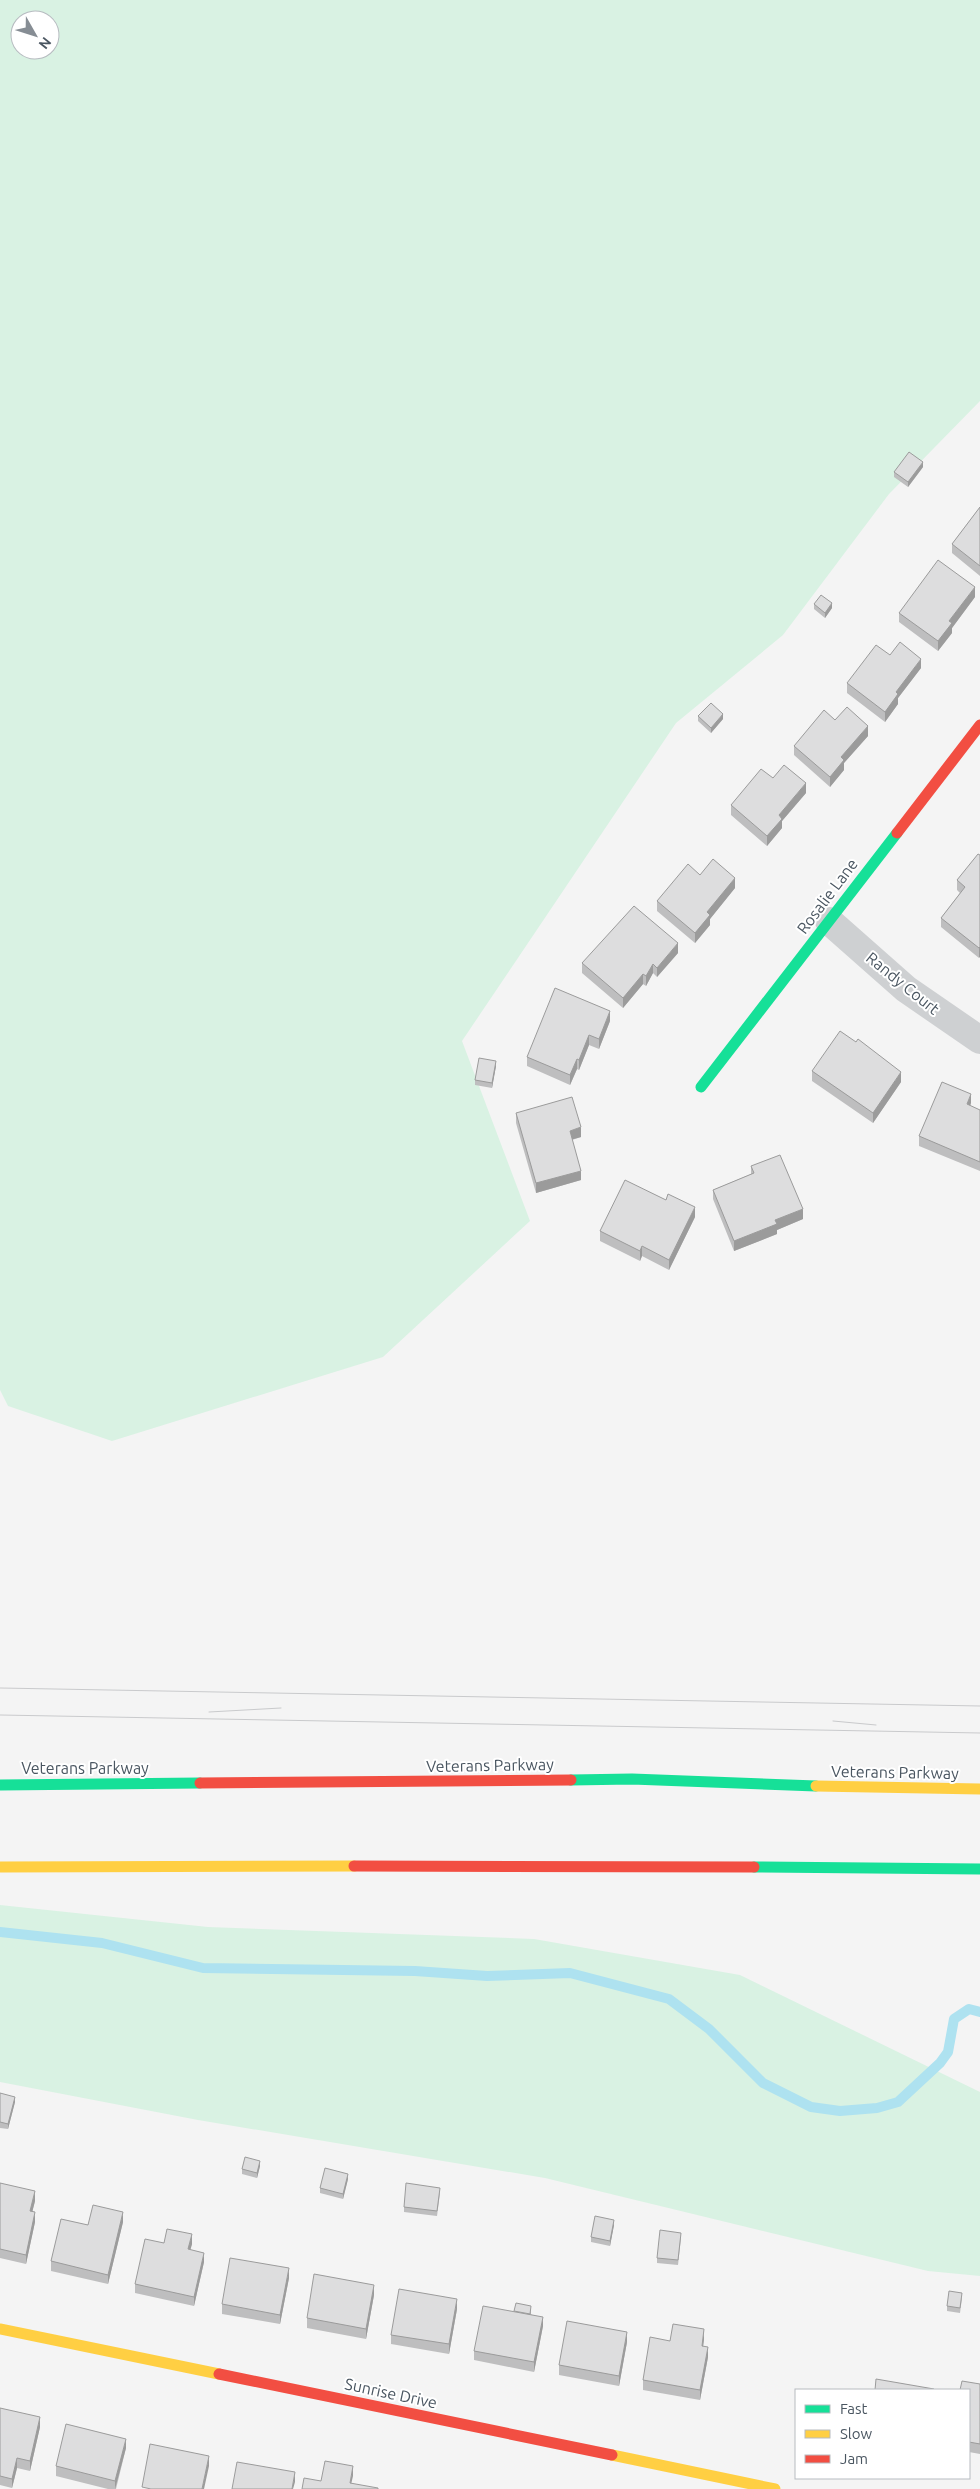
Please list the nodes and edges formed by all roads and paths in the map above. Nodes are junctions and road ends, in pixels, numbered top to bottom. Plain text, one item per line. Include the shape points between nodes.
1 (980, 725) edge
2 (829, 921) junction
3 (980, 1040) edge
4 (701, 1087) dead end
5 (0, 1785) edge
6 (980, 1789) edge
7 (0, 1867) edge
8 (980, 1870) edge
9 (0, 2329) edge
10 (775, 2489) edge

1 - 2 main road, Rosalie Lane
2 - 3 street, Randy Court via 906,990
2 - 4 main road, Rosalie Lane
5 - 6 main road, Veterans Parkway via 632,1779 886,1789
7 - 8 main road via 509,1865
9 - 10 main road, Sunrise Drive

